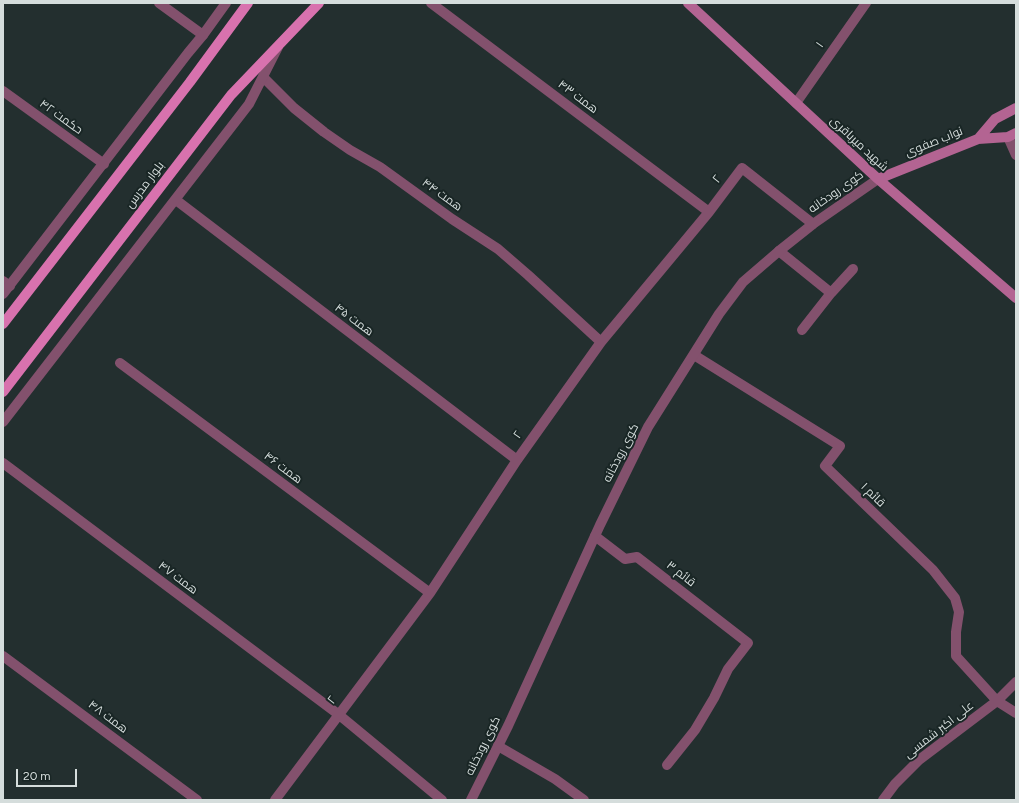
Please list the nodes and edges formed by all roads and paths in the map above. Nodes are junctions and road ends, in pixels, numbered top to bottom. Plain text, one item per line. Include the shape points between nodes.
1 (159, 3) edge
2 (226, 3) edge
3 (248, 3) edge
4 (319, 3) edge
5 (431, 3) edge
6 (688, 3) edge
7 (866, 3) edge
8 (203, 35) junction
9 (280, 44) junction
10 (263, 77) junction
11 (3, 91) edge
12 (796, 103) junction
13 (1016, 108) edge
14 (1012, 135) edge
15 (978, 139) junction
16 (1016, 155) edge
17 (104, 164) junction
18 (878, 179) junction
19 (176, 200) junction
20 (709, 212) junction
21 (813, 224) junction
22 (779, 251) junction
23 (853, 269) dead end
24 (6, 283) edge
25 (831, 293) junction
26 (3, 294) edge
27 (1016, 298) edge
28 (3, 324) edge
29 (802, 330) dead end
30 (601, 342) junction
31 (694, 355) junction
32 (120, 364) dead end
33 (3, 392) edge
34 (3, 422) edge
35 (517, 460) junction
36 (3, 463) edge
37 (595, 536) junction
38 (430, 593) junction
39 (3, 656) edge
40 (1016, 682) edge
41 (997, 701) junction
42 (1016, 713) edge
43 (338, 714) junction
44 (498, 746) junction
45 (667, 765) dead end
46 (197, 800) edge
47 (275, 800) edge
48 (442, 800) edge
49 (471, 800) edge
50 (584, 800) edge
51 (883, 800) edge

1 - 8 street
2 - 8 street
3 - 28 main road
4 - 9 main road, بلوار مدرس
5 - 20 street, همت ۴۳
6 - 12 main road, شهید میرباقری
7 - 12 street, ۱
8 - 17 street
9 - 10 street
9 - 33 main road, بلوار مدرس via 231,95
10 - 19 street via 249,104
10 - 30 street, همت ۴۴ via 294,108 324,132 380,167 498,249
11 - 17 street, حکمت ۴۲
12 - 18 main road, شهید میرباقری
13 - 15 main road, نواب صفوی via 995,119
14 - 15 main road, نواب صفوی
14 - 16 street
15 - 18 main road, نواب صفوی
17 - 24 street
18 - 21 street, کوی رودخانه
18 - 27 main road, شهید میرباقری
19 - 34 street
19 - 35 street, همت ۴۵
20 - 21 street, ۲ via 742,168
20 - 30 street, ۲
21 - 22 street, کوی رودخانه
22 - 25 street
22 - 31 street, کوی رودخانه via 743,282 719,314
23 - 25 street
24 - 26 street
25 - 29 street
30 - 35 street, ۲
31 - 37 street, کوی رودخانه via 648,427
31 - 41 street, قائم ۱ via 840,446 826,466 933,570 956,598 959,612 956,656
32 - 38 street, همت ۴۶
35 - 38 street, ۲
36 - 43 street, همت ۴۷
37 - 44 street, کوی رودخانه
37 - 45 street, قائم ۳ via 625,559 637,557 748,643 728,669 695,730
38 - 43 street, ۲
39 - 46 street, همت ۴۸
40 - 41 street, علی اکبر شمسی
41 - 42 street
41 - 51 street, علی اکبر شمسی via 918,760
43 - 47 street, ۲
43 - 48 street, همت ۴۷
44 - 49 street, کوی رودخانه
44 - 50 street via 555,779

